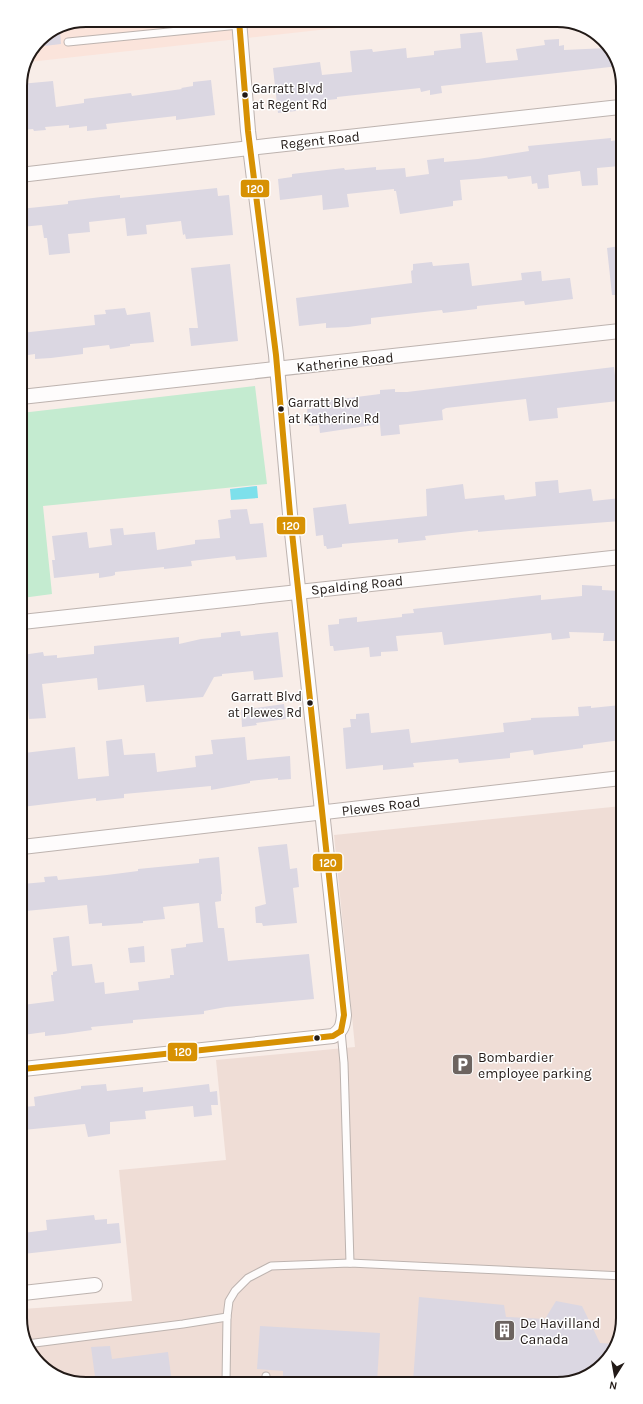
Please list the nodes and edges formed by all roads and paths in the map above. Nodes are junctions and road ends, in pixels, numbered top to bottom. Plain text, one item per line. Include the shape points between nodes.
1 (203, 27) edge
2 (239, 27) edge
3 (68, 42) dead end
4 (616, 107) edge
5 (250, 148) junction
6 (27, 174) edge
7 (616, 331) edge
8 (277, 370) junction
9 (27, 395) edge
10 (616, 558) edge
11 (299, 592) junction
12 (27, 621) edge
13 (616, 779) edge
14 (323, 812) junction
15 (27, 846) edge
16 (340, 1031) junction
17 (27, 1069) edge
18 (350, 1262) junction
19 (616, 1276) edge
20 (95, 1285) dead end
21 (27, 1293) edge
22 (227, 1317) junction
23 (33, 1343) edge
24 (226, 1377) edge

1 - 3 lane
2 - 5 street
4 - 5 street, Regent Road
5 - 6 street, Regent Road
5 - 8 street
7 - 8 street, Katherine Road
8 - 9 street, Katherine Road
8 - 11 street
10 - 11 street, Spalding Road
11 - 12 street, Spalding Road
11 - 14 street
13 - 14 street, Plewes Road
14 - 15 street, Plewes Road
14 - 16 street via 344,1015 344,1026
16 - 17 street via 333,1036
16 - 18 lane via 344,1064
18 - 19 lane
18 - 22 lane via 271,1266 248,1278 235,1291 229,1301
20 - 21 street
22 - 23 lane
22 - 24 lane

